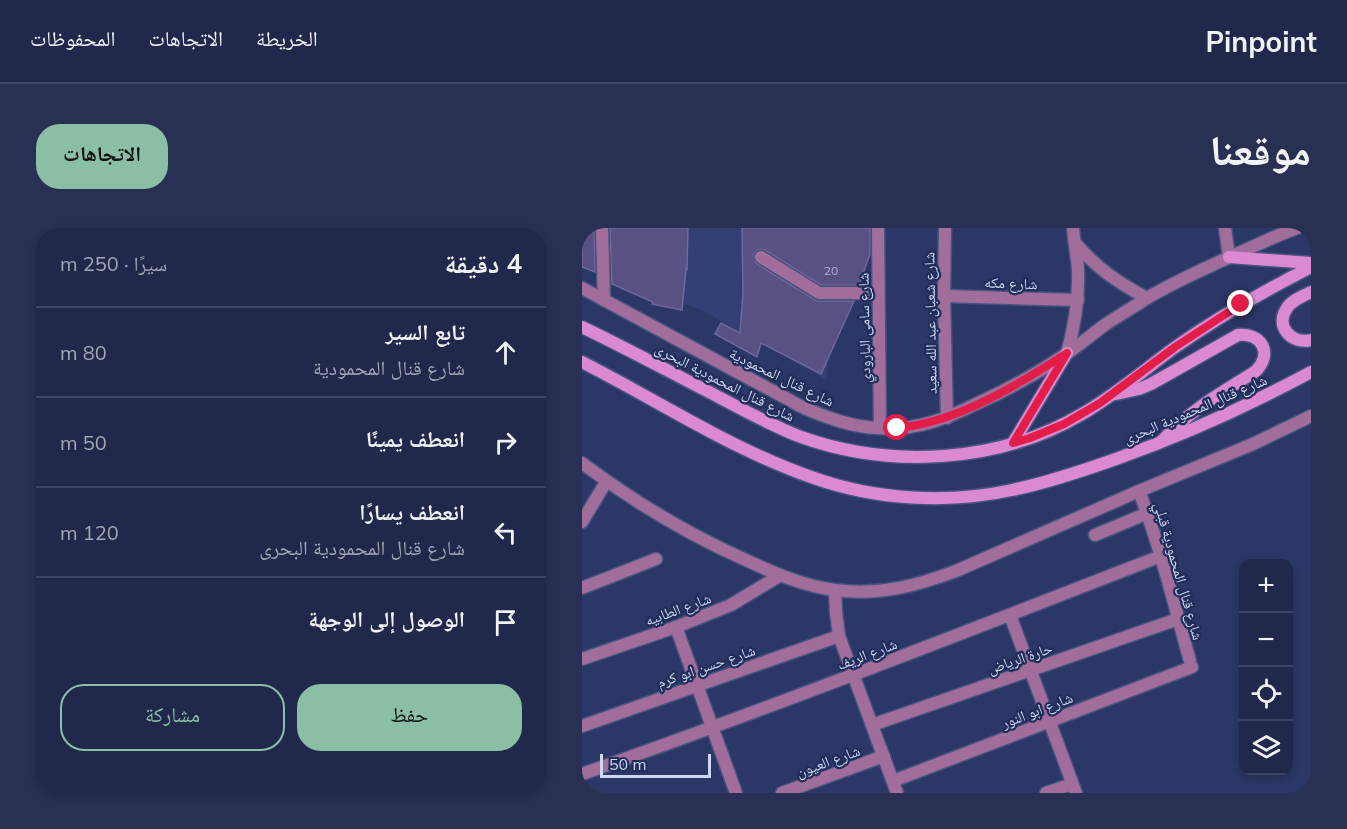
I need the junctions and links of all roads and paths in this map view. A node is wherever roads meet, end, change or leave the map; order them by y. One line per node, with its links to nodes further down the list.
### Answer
1 (602, 228): 16 (street)
2 (878, 228): 13 (street, شارع سامى البارودي)
3 (945, 228): 14 (street, شارع شعبان عبد الله سعيد)
4 (1073, 228): 7 (street)
5 (1226, 228): 9 (street)
6 (1297, 228): 9 (street, شارع قنال المحمودية)
7 (1074, 242): 15 (street); 17 (street)
8 (761, 257): 13 (street)
9 (1229, 257): 10 (main road); 15 (street, شارع قنال المحمودية)
10 (1311, 265): 23 (main road, شارع قنال المحمودية البحرى)
11 (582, 288): 16 (street, شارع قنال المحمودية)
12 (1311, 291): 19 (main road)
13 (878, 293): 26 (street, شارع سامى البارودي)
14 (944, 296): 17 (street, شارع مكه); 25 (street, شارع شعبان عبد الله سعيد)
15 (1147, 298): 20 (street, شارع قنال المحمودية)
16 (604, 300): 26 (street, شارع قنال المحمودية)
17 (1078, 300): 20 (street)
18 (582, 327): 27 (main road, شارع قنال المحمودية البحرى)
19 (1311, 340)
20 (1067, 353): 25 (street, شارع قنال المحمودية); 27 (main road)
21 (582, 362): 28 (main road, شارع قنال المحمودية البحرى)
22 (1311, 372): 28 (main road, شارع قنال المحمودية البحرى)
23 (1113, 395): 27 (main road, شارع قنال المحمودية البحرى); 28 (main road)
24 (1311, 416): 31 (street)
25 (947, 418): 26 (street, شارع قنال المحمودية)
26 (880, 428)
27 (1013, 443)
28 (1161, 443)
29 (582, 463): 30 (street)
30 (606, 482): 33 (street); 37 (street)
31 (1139, 490): 32 (street, شارع قنال المحمودية قبلي); 39 (street)
32 (1148, 513): 34 (street); 35 (street, شارع قنال المحمودية قبلي)
33 (582, 522)
34 (1095, 534)
35 (1161, 556): 40 (street, شارع الريف); 41 (street, شارع قنال المحمودية قبلي)
36 (656, 560): 38 (street)
37 (779, 576): 39 (street); 42 (street, شارع الطابيه)
38 (582, 588)
39 (835, 590): 43 (street)
40 (1010, 615): 46 (street); 47 (street, شارع الريف)
41 (1178, 619): 45 (street, شارع قنال المحمودية قبلي); 46 (street, حارة الرياض)
42 (676, 627): 44 (street, شارع الطابيه); 48 (street)
43 (839, 636): 47 (street); 48 (street, شارع حسن ابو كرم)
44 (582, 659)
45 (1191, 664): 49 (street, شارع ابو النور)
46 (1031, 670): 49 (street); 50 (street, حارة الرياض)
47 (853, 676): 50 (street); 52 (street, شارع الريف)
48 (697, 685): 51 (street, شارع حسن ابو كرم); 52 (street)
49 (1049, 722): 55 (street, شارع ابو النور); 56 (street)
50 (872, 725): 53 (street)
51 (582, 726)
52 (713, 728): 54 (street, شارع الريف); 57 (street)
53 (884, 756): 55 (street); 58 (street, شارع العيون)
54 (582, 774)
55 (895, 787)
56 (1074, 789): 59 (street)
57 (736, 793)
58 (782, 793)
59 (1046, 793)

